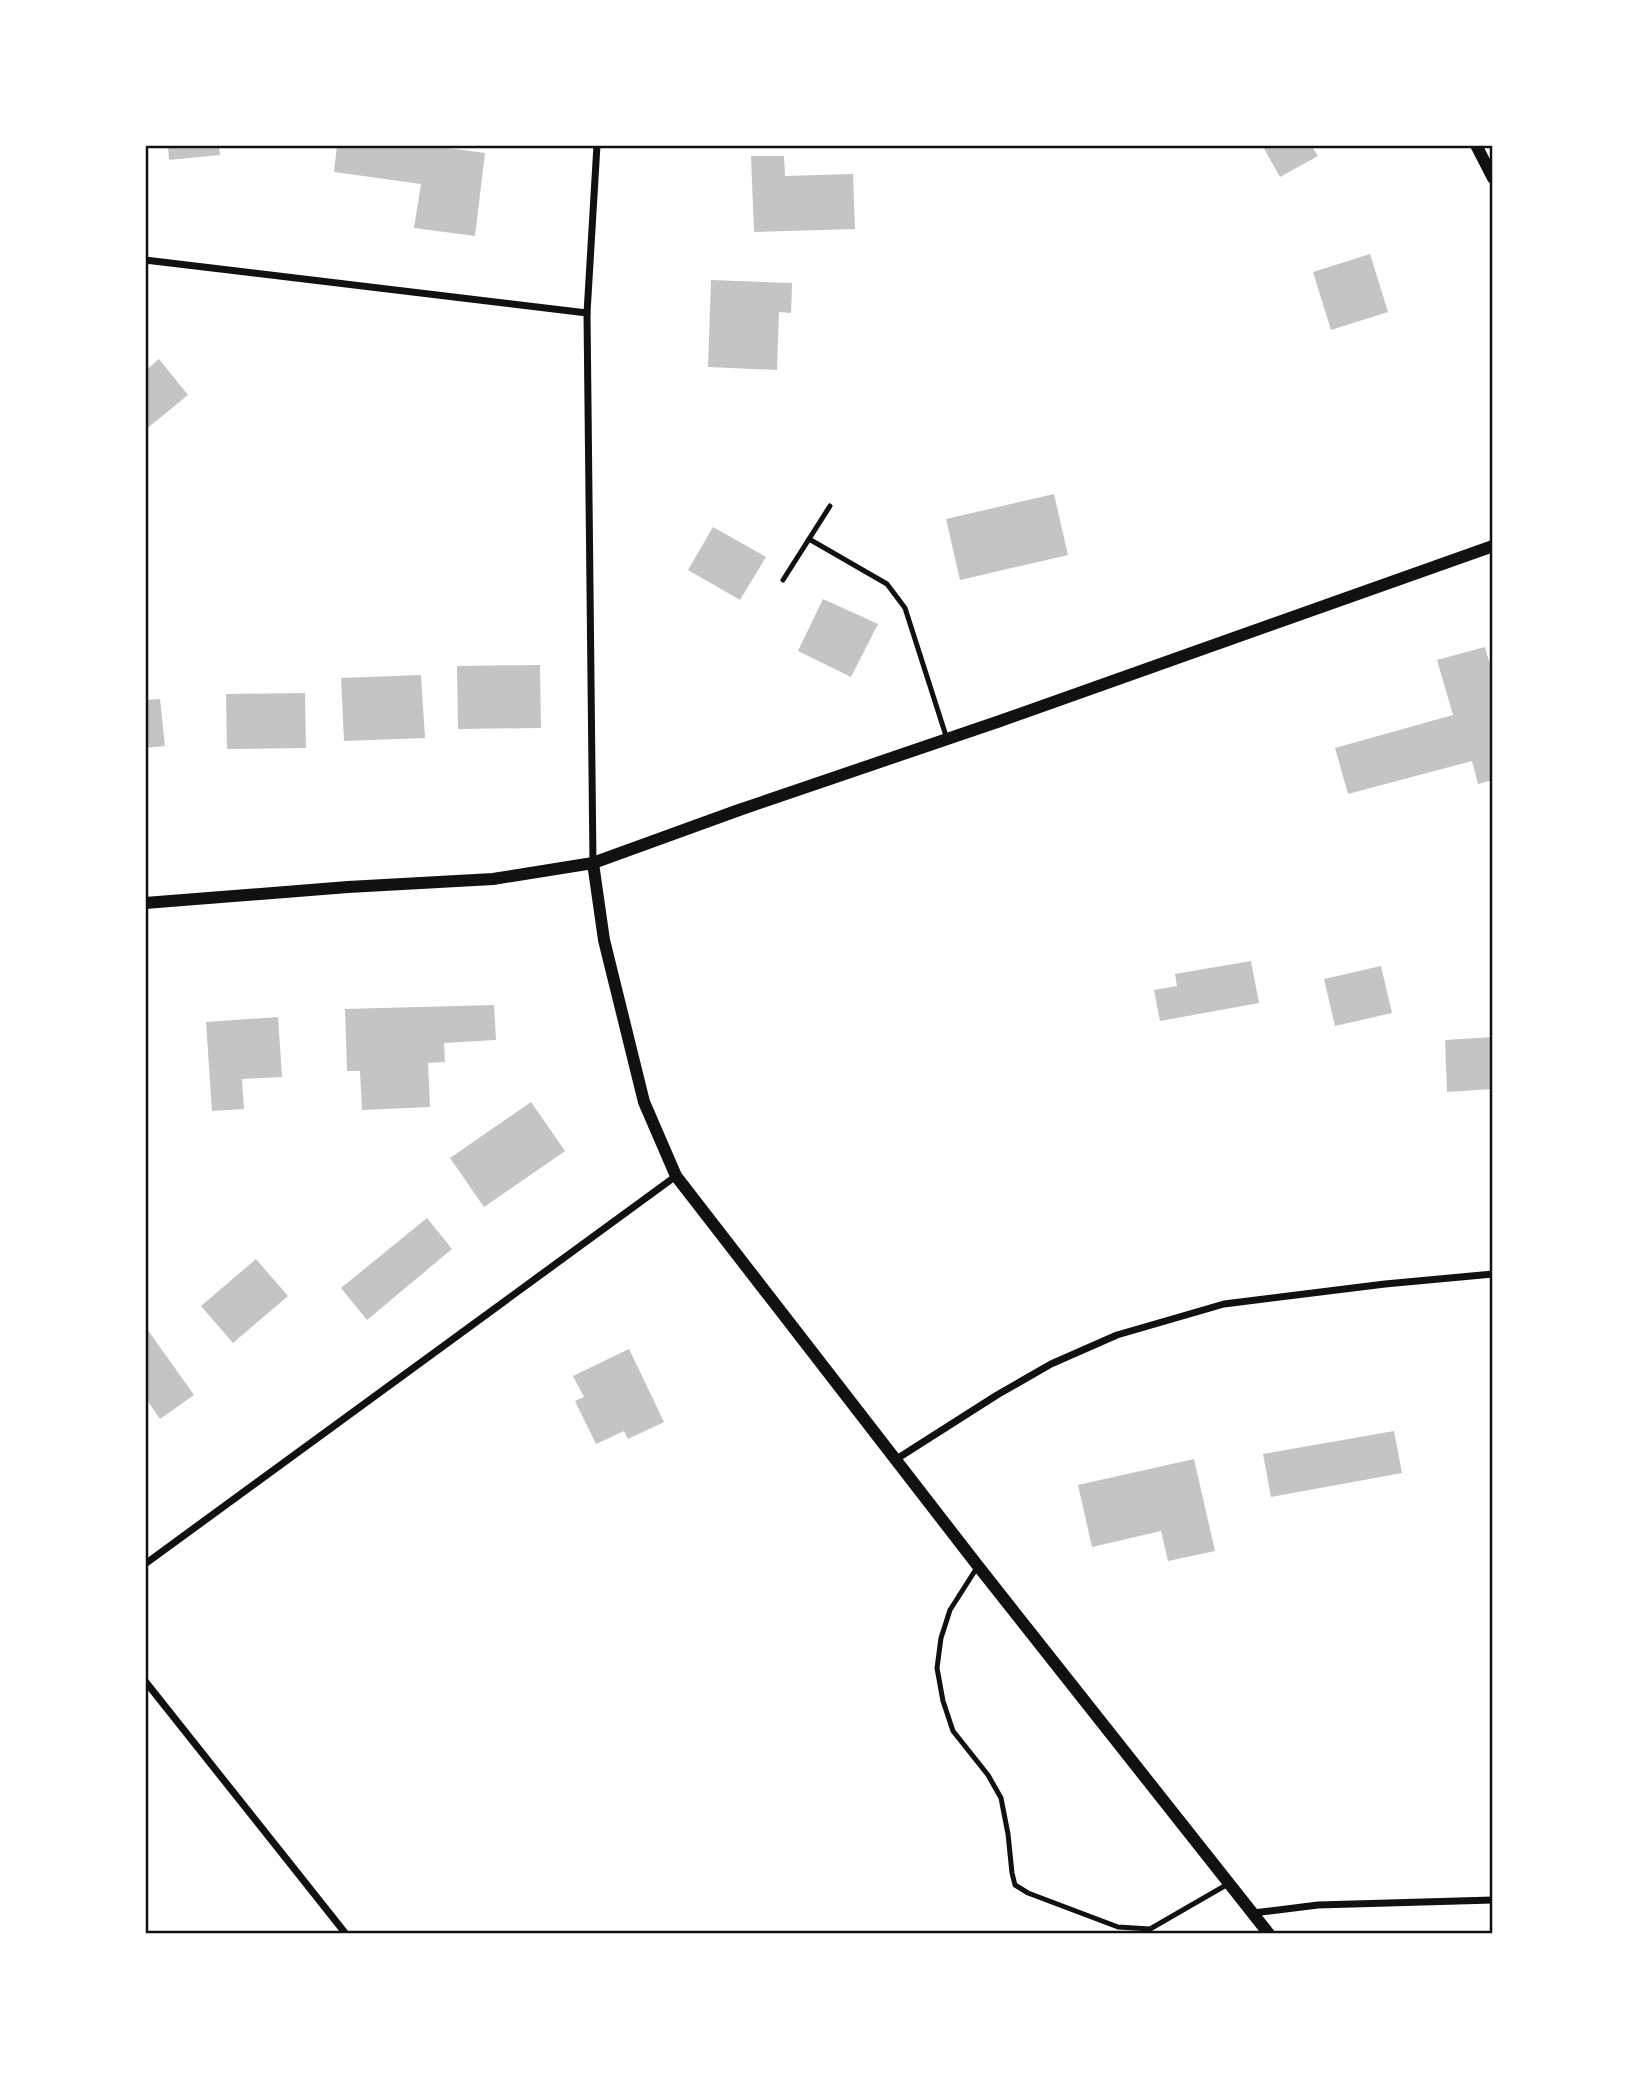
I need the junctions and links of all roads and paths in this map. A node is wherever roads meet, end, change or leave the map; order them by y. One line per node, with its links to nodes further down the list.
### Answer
1 (597, 145): 5 (street)
2 (1476, 145): 3 (street)
3 (1493, 178)
4 (145, 260): 5 (street)
5 (587, 313): 11 (street)
6 (830, 506): 7 (lane)
7 (809, 539): 9 (lane); 10 (lane)
8 (1493, 546): 10 (street)
9 (783, 580)
10 (947, 739): 11 (street)
11 (593, 863): 12 (street); 13 (street)
12 (145, 903)
13 (676, 1176): 15 (street); 16 (street)
14 (1493, 1274): 15 (street)
15 (895, 1460): 17 (street)
16 (145, 1564)
17 (978, 1566): 19 (street); 19 (lane)
18 (145, 1681): 22 (street)
19 (1229, 1883): 21 (street)
20 (1493, 1900): 21 (street)
21 (1252, 1913): 23 (street)
22 (346, 1934)
23 (1269, 1934)

